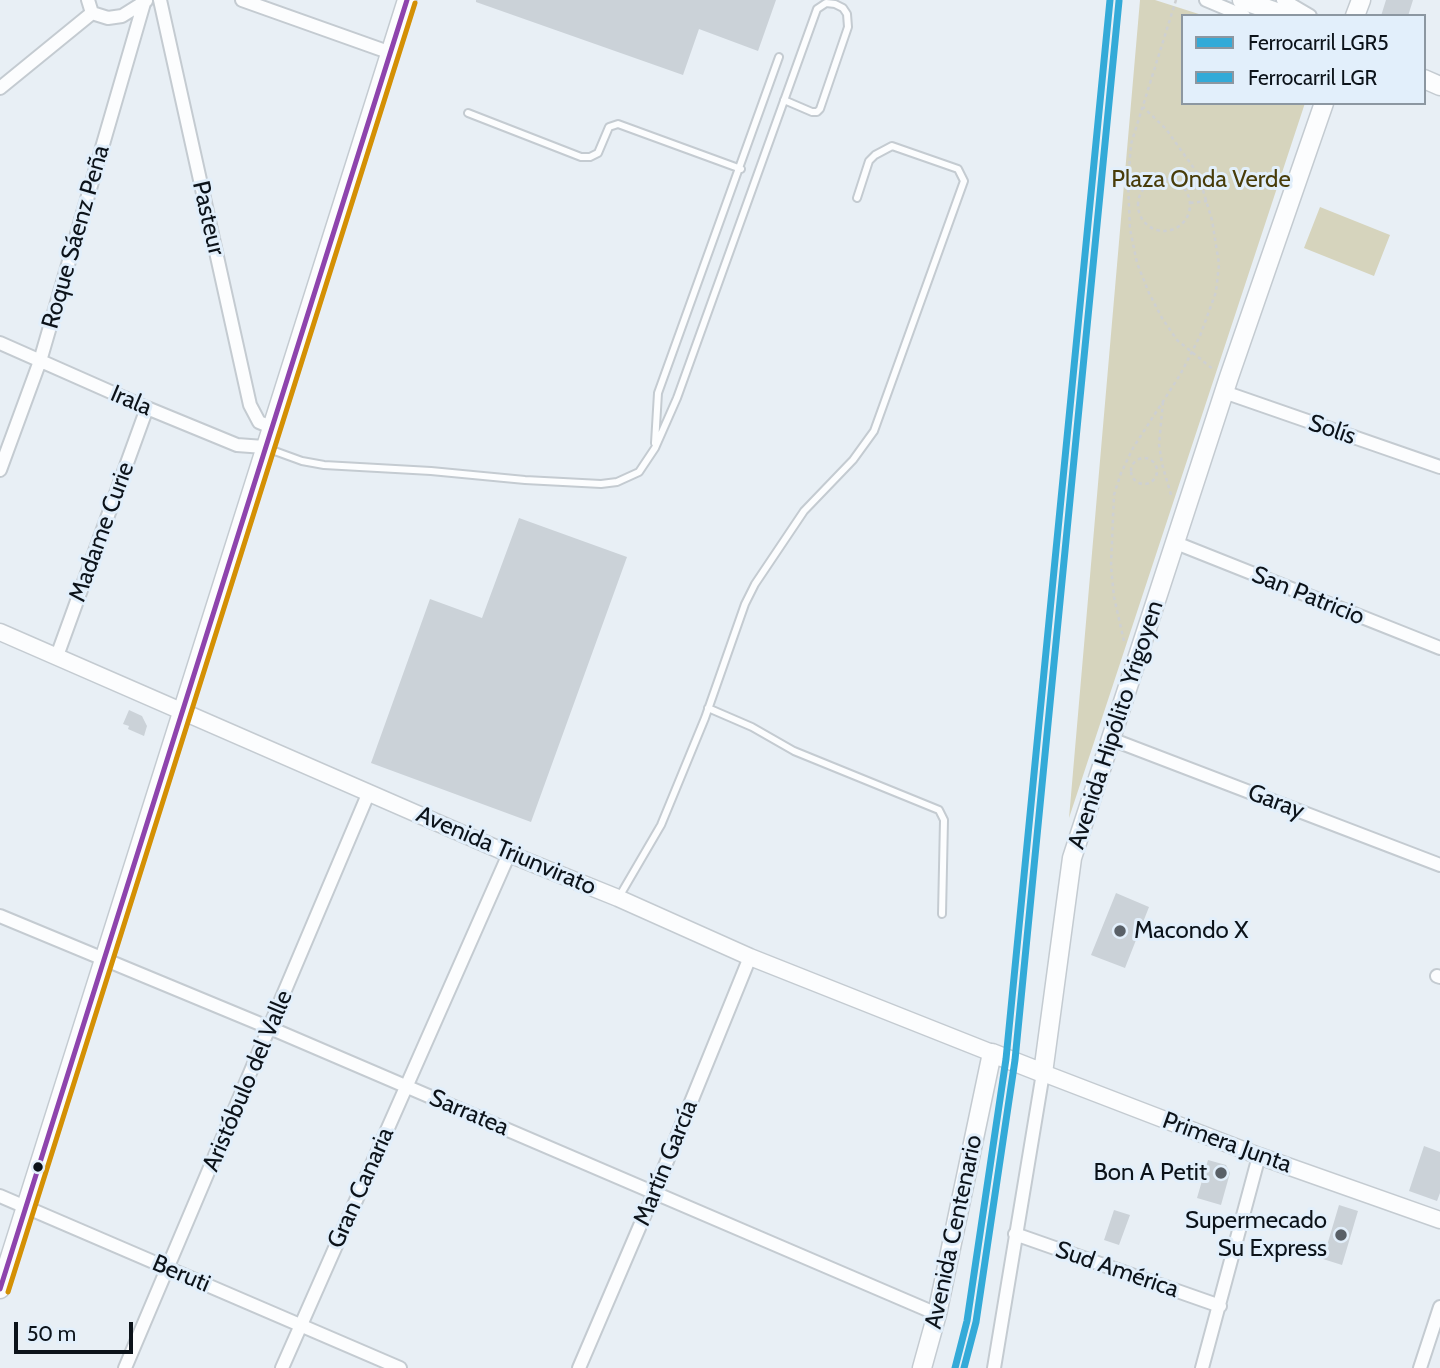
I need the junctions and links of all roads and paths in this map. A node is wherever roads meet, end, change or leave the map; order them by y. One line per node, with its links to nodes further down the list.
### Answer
1 (160, 0): 31 (street, Pasteur)
2 (242, 0): 12 (street)
3 (407, 0): 12 (main road)
4 (1177, 0): 17 (path)
5 (1206, 0): 10 (street)
6 (1242, 0): 9 (main road)
7 (146, 1): 8 (street); 27 (street, Roque Sáenz Peña)
8 (90, 6): 14 (street)
9 (1281, 11): 11 (street)
10 (1239, 14)
11 (1298, 14)
12 (391, 53): 31 (main road)
13 (779, 57): 19 (lane)
14 (0, 88)
15 (784, 100): 15 (lane); 33 (lane)
16 (1323, 105): 28 (main road, Avenida Hipólito Yrigoyen)
17 (1143, 107): 21 (path); 24 (path)
18 (468, 113): 19 (lane)
19 (741, 169): 33 (lane)
20 (857, 198): 46 (lane)
21 (1208, 201): 22 (path); 26 (path)
22 (1190, 203): 23 (path); 23 (path)
23 (1139, 209): 24 (path)
24 (1129, 211): 26 (path)
25 (0, 343): 27 (street, Irala)
26 (1191, 354): 28 (path); 29 (path)
27 (40, 361): 30 (street, Irala); 37 (street, Roque Sáenz Peña)
28 (1226, 385): 36 (street, Solís); 40 (main road, Avenida Hipólito Yrigoyen)
29 (1163, 399): 34 (path); 39 (path)
30 (147, 408): 32 (street, Irala); 44 (street, Madame Curie)
31 (271, 427): 32 (main road)
32 (264, 447): 33 (lane); 47 (main road)
33 (655, 448)
34 (1125, 464): 35 (path); 45 (path)
35 (1132, 467): 38 (path); 38 (path)
36 (1440, 467)
37 (0, 470)
38 (1157, 472): 39 (path)
39 (1165, 473): 40 (path)
40 (1184, 518): 41 (main road, Avenida Hipólito Yrigoyen)
41 (1176, 543): 43 (street, San Patricio); 45 (main road, Avenida Hipólito Yrigoyen)
42 (0, 632): 44 (street, Avenida Triunvirato)
43 (1440, 648)
44 (57, 656): 47 (street, Avenida Triunvirato)
45 (1132, 673): 48 (main road, Avenida Hipólito Yrigoyen)
46 (708, 708): 52 (lane); 53 (lane)
47 (181, 711): 49 (street, Avenida Triunvirato); 56 (main road)
48 (1111, 739): 51 (street, Garay); 60 (main road, Avenida Hipólito Yrigoyen)
49 (369, 792): 50 (street, Avenida Triunvirato); 57 (street, Aristóbulo del Valle)
50 (509, 854): 52 (street, Avenida Triunvirato); 61 (street, Gran Canaria)
51 (1440, 865)
52 (618, 898): 55 (street, Avenida Triunvirato)
53 (943, 914)
54 (0, 916): 56 (street, Sarratea)
55 (750, 957): 58 (street, Avenida Triunvirato); 63 (street, Martín García)
56 (104, 960): 57 (street, Sarratea); 65 (main road)
57 (270, 1028): 61 (street, Sarratea); 68 (street, Aristóbulo del Valle)
58 (992, 1053): 59 (main road, Avenida Triunvirato); 72 (main road, Avenida Centenario)
59 (1016, 1062): 60 (main road, Primera Junta)
60 (1043, 1073): 62 (street, Primera Junta); 67 (street, Avenida Hipólito Yrigoyen)
61 (407, 1087): 63 (street, Sarratea); 73 (street, Gran Canaria)
62 (1259, 1156): 66 (street, Primera Junta); 70 (street)
63 (654, 1193): 72 (street, Sarratea); 77 (street, Martín García)
64 (0, 1196): 65 (street, Beruti)
65 (26, 1207): 68 (street, Beruti); 69 (main road)
66 (1440, 1220)
67 (1015, 1234): 70 (street, Sud América); 79 (street, Avenida Hipólito Yrigoyen)
68 (168, 1268): 73 (street, Beruti); 74 (street, Aristóbulo del Valle)
69 (0, 1289)
70 (1220, 1306): 80 (street)
71 (1440, 1307): 81 (street)
72 (937, 1314): 78 (main road, Avenida Centenario)
73 (300, 1324): 75 (street, Gran Canaria); 76 (street, Beruti)
74 (125, 1368)
75 (282, 1368)
76 (400, 1368)
77 (579, 1368)
78 (922, 1368)
79 (994, 1368)
80 (1202, 1368)
81 (1419, 1368)

